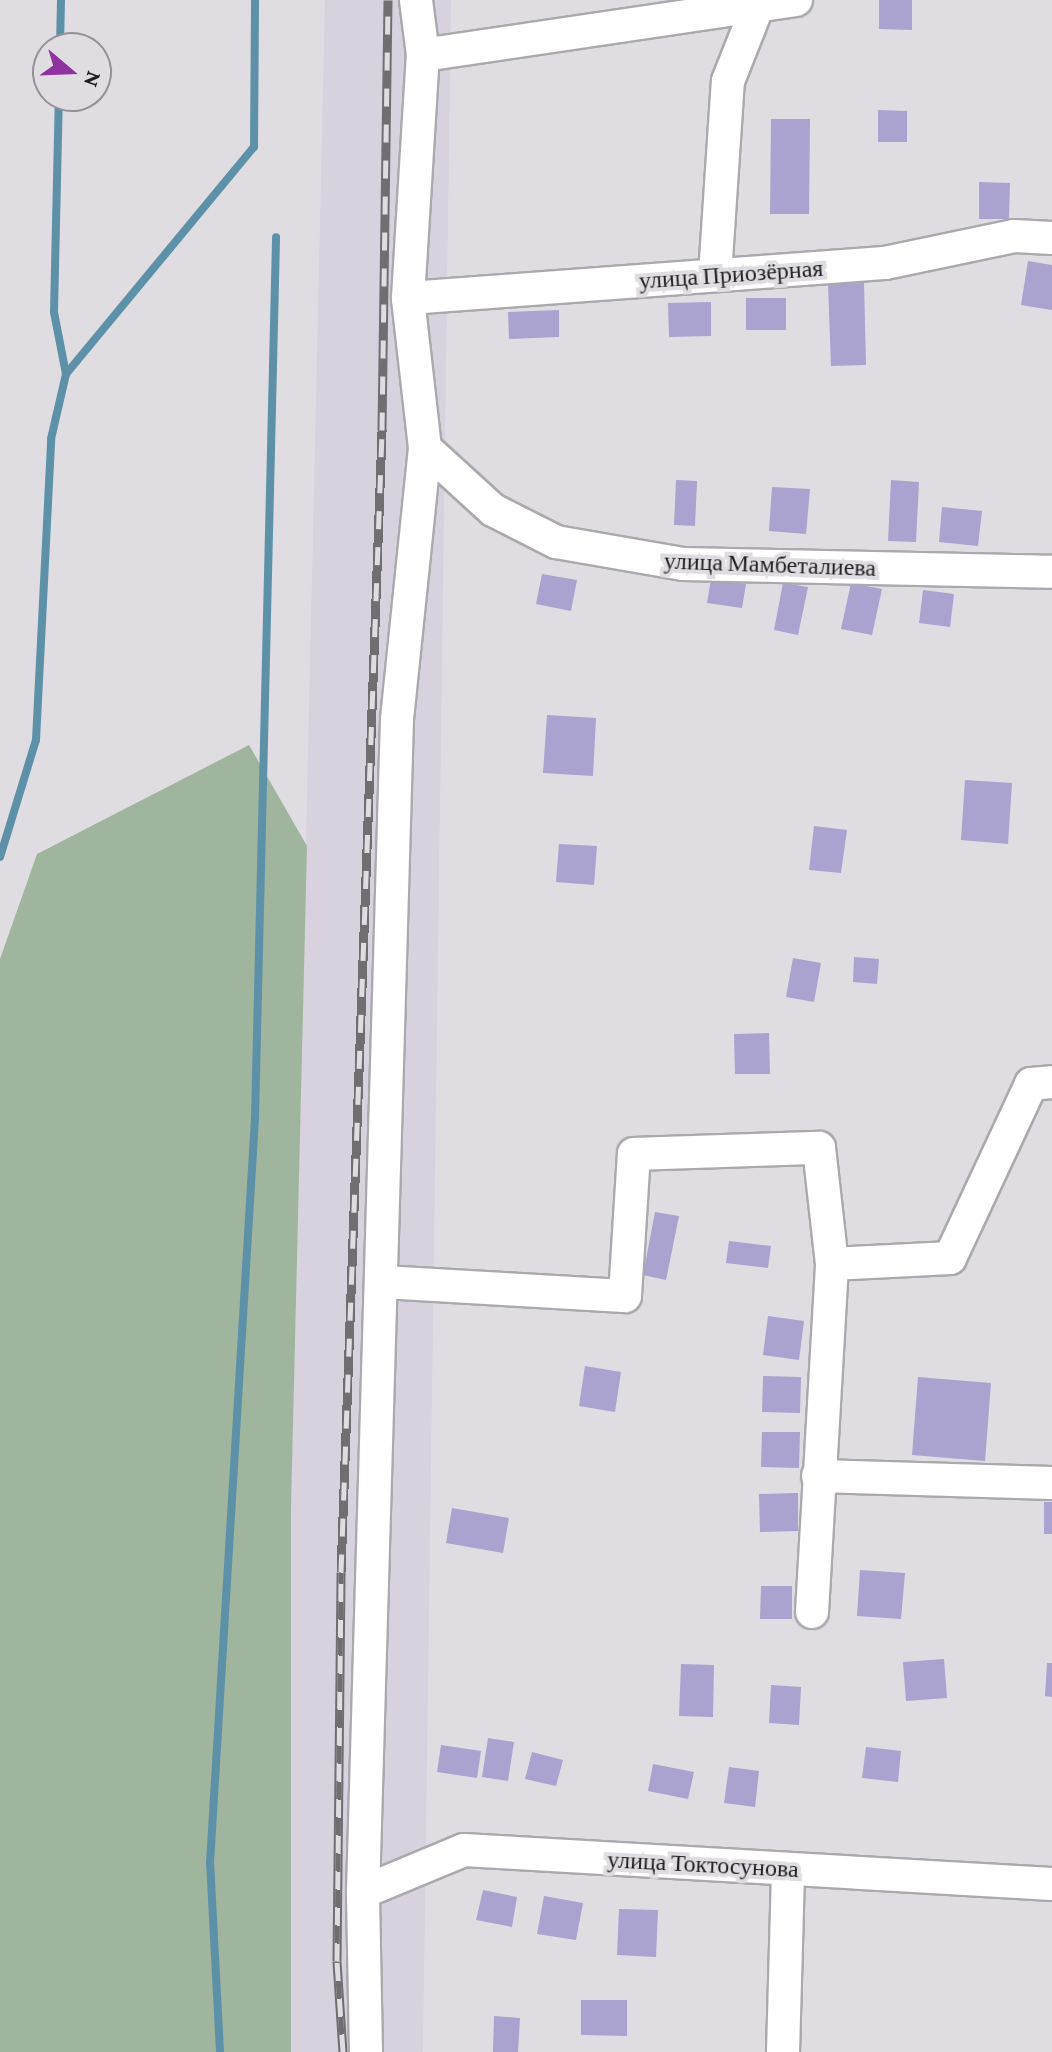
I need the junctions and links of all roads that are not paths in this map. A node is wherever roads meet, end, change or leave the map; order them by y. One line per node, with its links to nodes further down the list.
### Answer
1 (416, 0): 4 (street)
2 (796, 0): 3 (street)
3 (760, 2): 4 (street); 6 (street)
4 (423, 55): 7 (street)
5 (1052, 238): 6 (street, улица Приозёрная)
6 (715, 275): 7 (street, улица Приозёрная)
7 (408, 298): 8 (street)
8 (425, 448): 9 (street, улица Мамбеталиева); 12 (street)
9 (1052, 572)
10 (1052, 1082): 11 (street)
11 (832, 1264): 12 (street); 13 (street)
12 (382, 1282): 18 (street)
13 (818, 1476): 14 (street); 15 (street)
14 (1052, 1483)
15 (812, 1612)
16 (788, 1869): 17 (street, улица Токтосунова); 18 (street, улица Токтосунова); 20 (street)
17 (1052, 1884)
18 (363, 1892): 19 (street)
19 (366, 2052)
20 (783, 2052)

